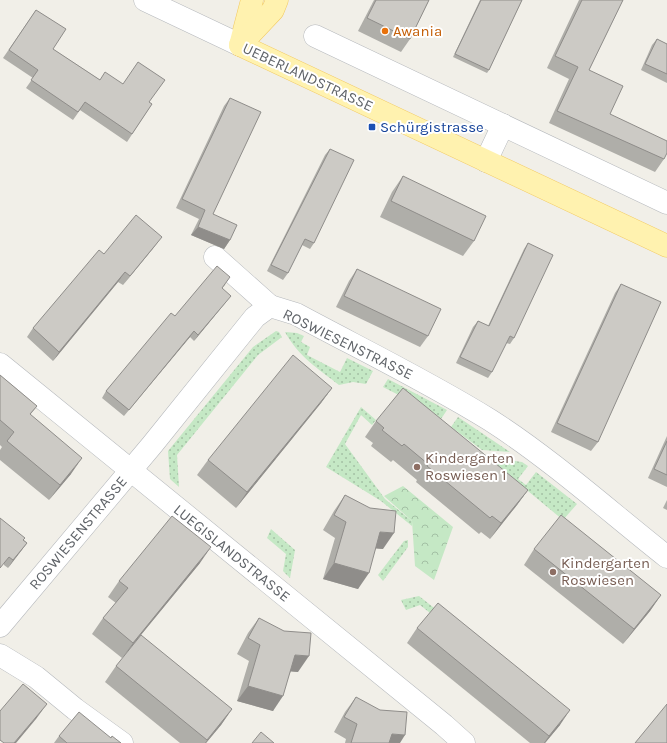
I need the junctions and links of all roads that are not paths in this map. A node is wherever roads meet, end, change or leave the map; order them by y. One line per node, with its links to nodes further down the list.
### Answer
1 (145, 0): 5 (street, UEBERLANDSTRASSE)
2 (252, 0): 5 (main road)
3 (277, 0): 5 (main road)
4 (315, 36): 6 (street)
5 (240, 45): 7 (main road, UEBERLANDSTRASSE)
6 (503, 125): 7 (street); 8 (street)
7 (486, 161): 9 (main road, UEBERLANDSTRASSE)
8 (667, 203)
9 (667, 246)
10 (215, 257): 11 (street)
11 (270, 306): 13 (street, ROSWIESENSTRASSE); 14 (street, ROSWIESENSTRASSE)
12 (0, 364): 13 (street, LUEGISLANDSTRASSE)
13 (131, 470): 15 (street, ROSWIESENSTRASSE); 18 (street, LUEGISLANDSTRASSE)
14 (667, 557)
15 (0, 626)
16 (0, 656): 17 (street)
17 (122, 743)
18 (464, 743)

